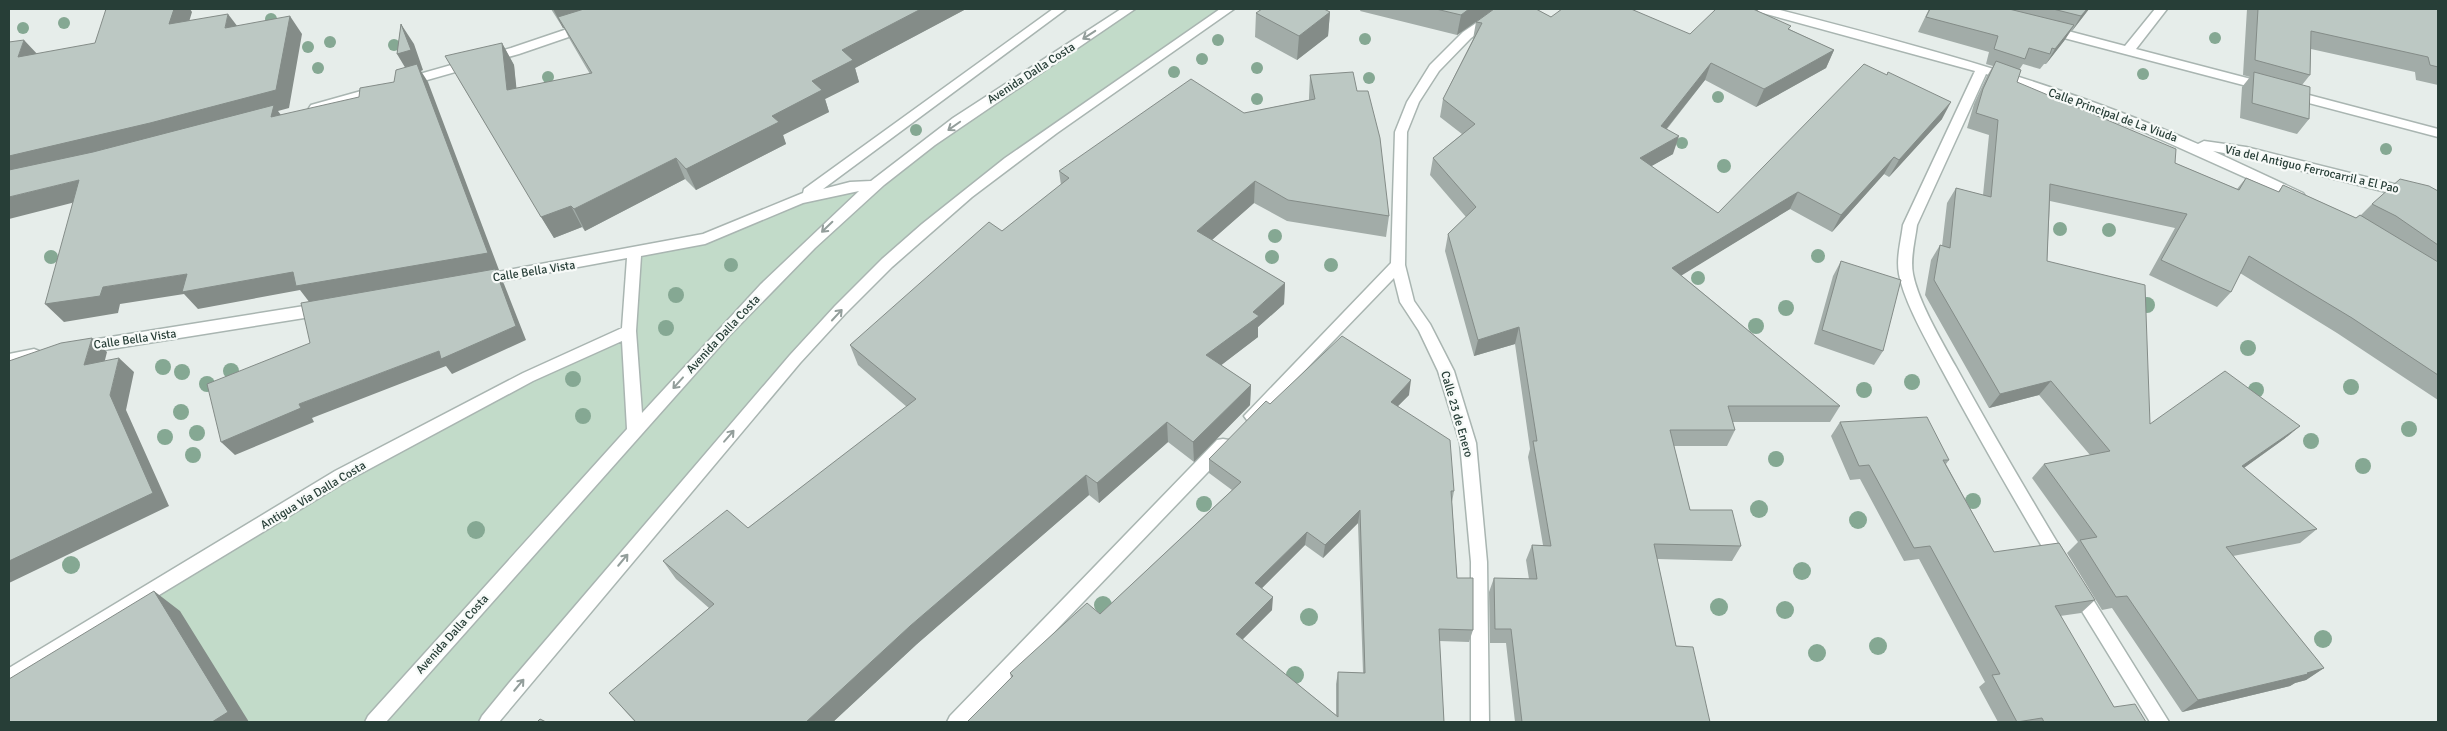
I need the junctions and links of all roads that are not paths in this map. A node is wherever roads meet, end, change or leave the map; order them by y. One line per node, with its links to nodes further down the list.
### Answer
1 (1060, 9): 15 (street)
2 (1129, 9): 14 (street, Avenida Dalla Costa, one-way to 14)
3 (1228, 9): 29 (street, one-way to 3)
4 (1505, 9): 19 (street, Calle 23 de Enero)
5 (1763, 9): 10 (street, Calle Principal de La Viuda)
6 (2161, 9): 9 (street)
7 (593, 25): 11 (street)
8 (2034, 26): 9 (street)
9 (2128, 51): 12 (street)
10 (1982, 69): 13 (street, Calle Principal de La Viuda); 32 (street)
11 (302, 112)
12 (2438, 133)
13 (2185, 142): 16 (street, Vía del Antiguo Ferrocarril a El Pao); 17 (street, Calle Principal de La Viuda)
14 (875, 186): 15 (street, Calle Bella Vista); 26 (street, Avenida Dalla Costa, one-way to 26)
15 (800, 199): 18 (street, Calle Bella Vista)
16 (2438, 200)
17 (2311, 202)
18 (634, 254): 20 (street, Calle Bella Vista); 22 (street)
19 (1398, 265): 30 (street); 31 (street, Calle 23 de Enero)
20 (463, 283)
21 (337, 307): 23 (street, Calle Bella Vista)
22 (629, 331): 26 (street); 27 (street, Antigua Vía Dalla Costa)
23 (63, 350)
24 (44, 353): 25 (street)
25 (9, 360)
26 (635, 430): 28 (street, Avenida Dalla Costa)
27 (9, 678)
28 (374, 722)
29 (488, 722)
30 (956, 722)
31 (1480, 722)
32 (2160, 722)

